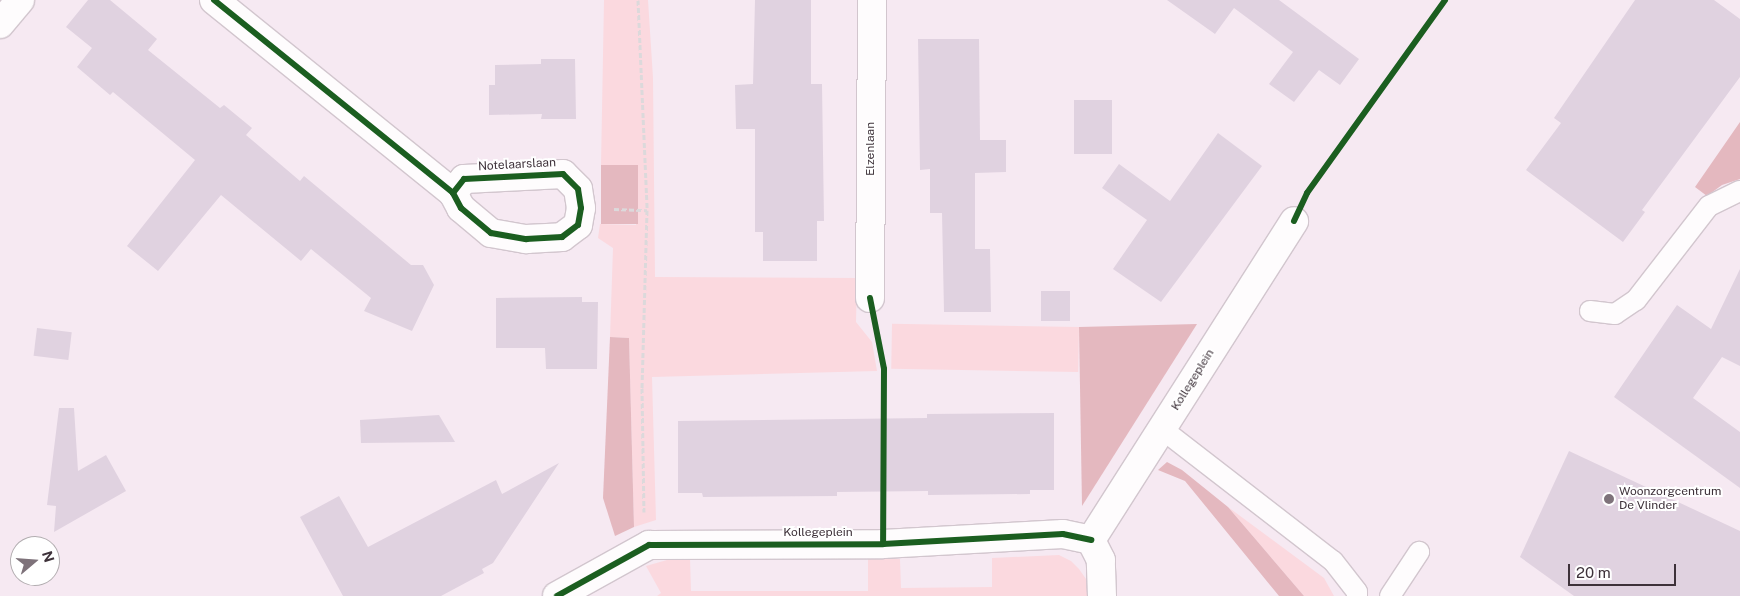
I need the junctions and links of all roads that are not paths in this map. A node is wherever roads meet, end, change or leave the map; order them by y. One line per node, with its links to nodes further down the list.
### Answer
1 (20, 0): 4 (street)
2 (214, 0): 6 (street)
3 (872, 0): 8 (street, Elzenlaan)
4 (0, 24)
5 (1740, 191): 9 (lane)
6 (453, 193)
7 (1294, 221): 10 (street, Kollegeplein)
8 (870, 298)
9 (1590, 311)
10 (1162, 430): 11 (street, Kollegeplein); 14 (lane)
11 (1091, 540): 15 (street, Kollegeplein); 16 (street)
12 (1419, 552): 13 (lane)
13 (1392, 593): 14 (lane)
14 (1357, 594)
15 (557, 596)
16 (1102, 596)

